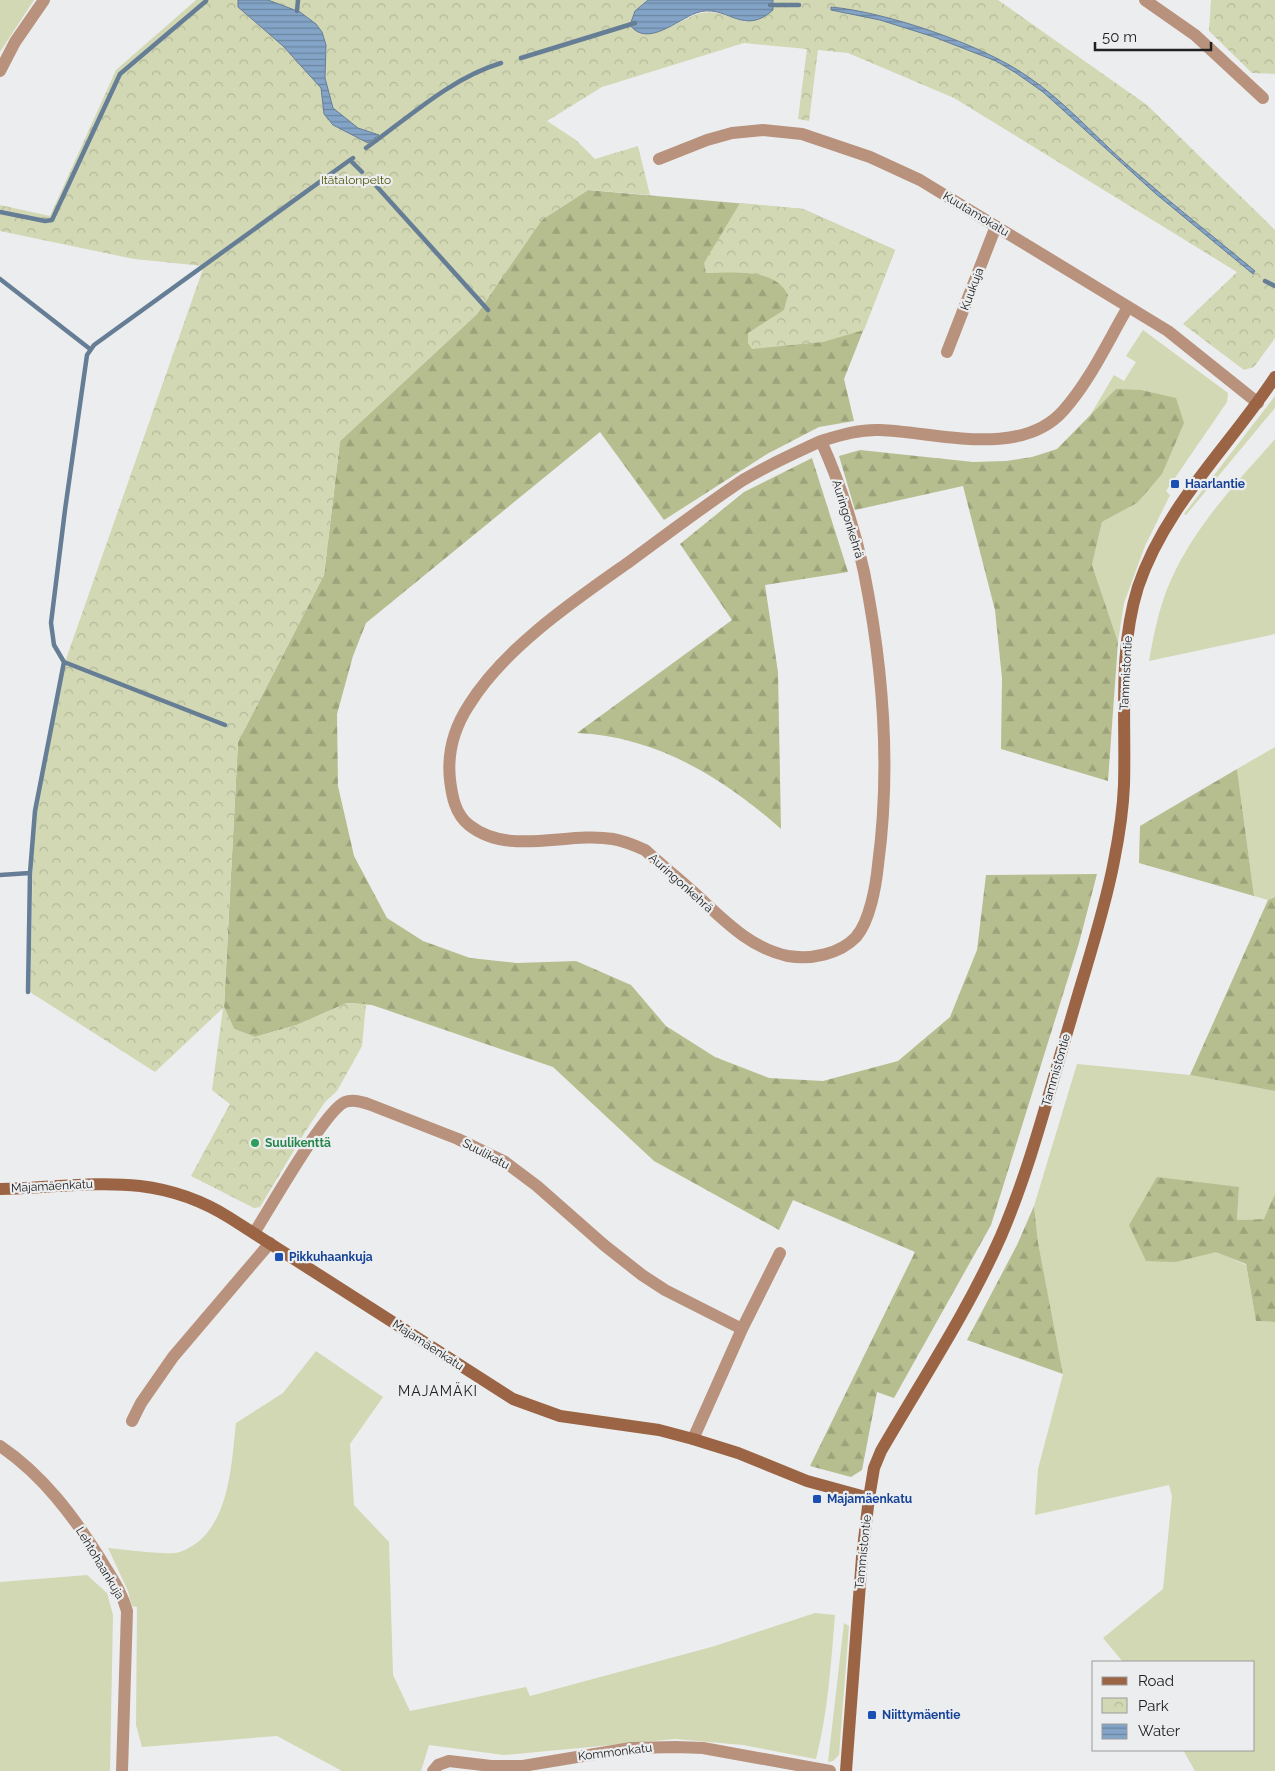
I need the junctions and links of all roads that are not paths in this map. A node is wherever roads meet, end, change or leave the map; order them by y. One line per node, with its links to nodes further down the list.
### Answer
1 (44, 0): 3 (street)
2 (1145, 0): 4 (street)
3 (0, 71)
4 (1263, 98)
5 (659, 159): 6 (street, Kuutamokatu)
6 (996, 226): 7 (street, Kuutamokatu); 8 (street, Kuukuja)
7 (1128, 308): 10 (street, Kuutamokatu); 11 (street, Auringonkehrä)
8 (947, 352)
9 (1275, 377): 10 (street, Tammistontie)
10 (1258, 403): 20 (street, Tammistontie)
11 (821, 441): 11 (street, Auringonkehrä)
12 (0, 1189): 13 (street, Majamäenkatu)
13 (254, 1233): 14 (street, Majamäenkatu); 16 (street, Suulikatu)
14 (270, 1243): 17 (street); 18 (street, Majamäenkatu)
15 (780, 1253): 16 (street)
16 (742, 1330): 18 (street)
17 (132, 1421)
18 (693, 1439): 20 (street, Majamäenkatu)
19 (0, 1446): 21 (street, Lehtohaankuja)
20 (869, 1498): 24 (street, Tammistontie)
21 (122, 1771)
22 (433, 1771): 23 (street, Kommonkatu)
23 (830, 1771)
24 (846, 1771)

